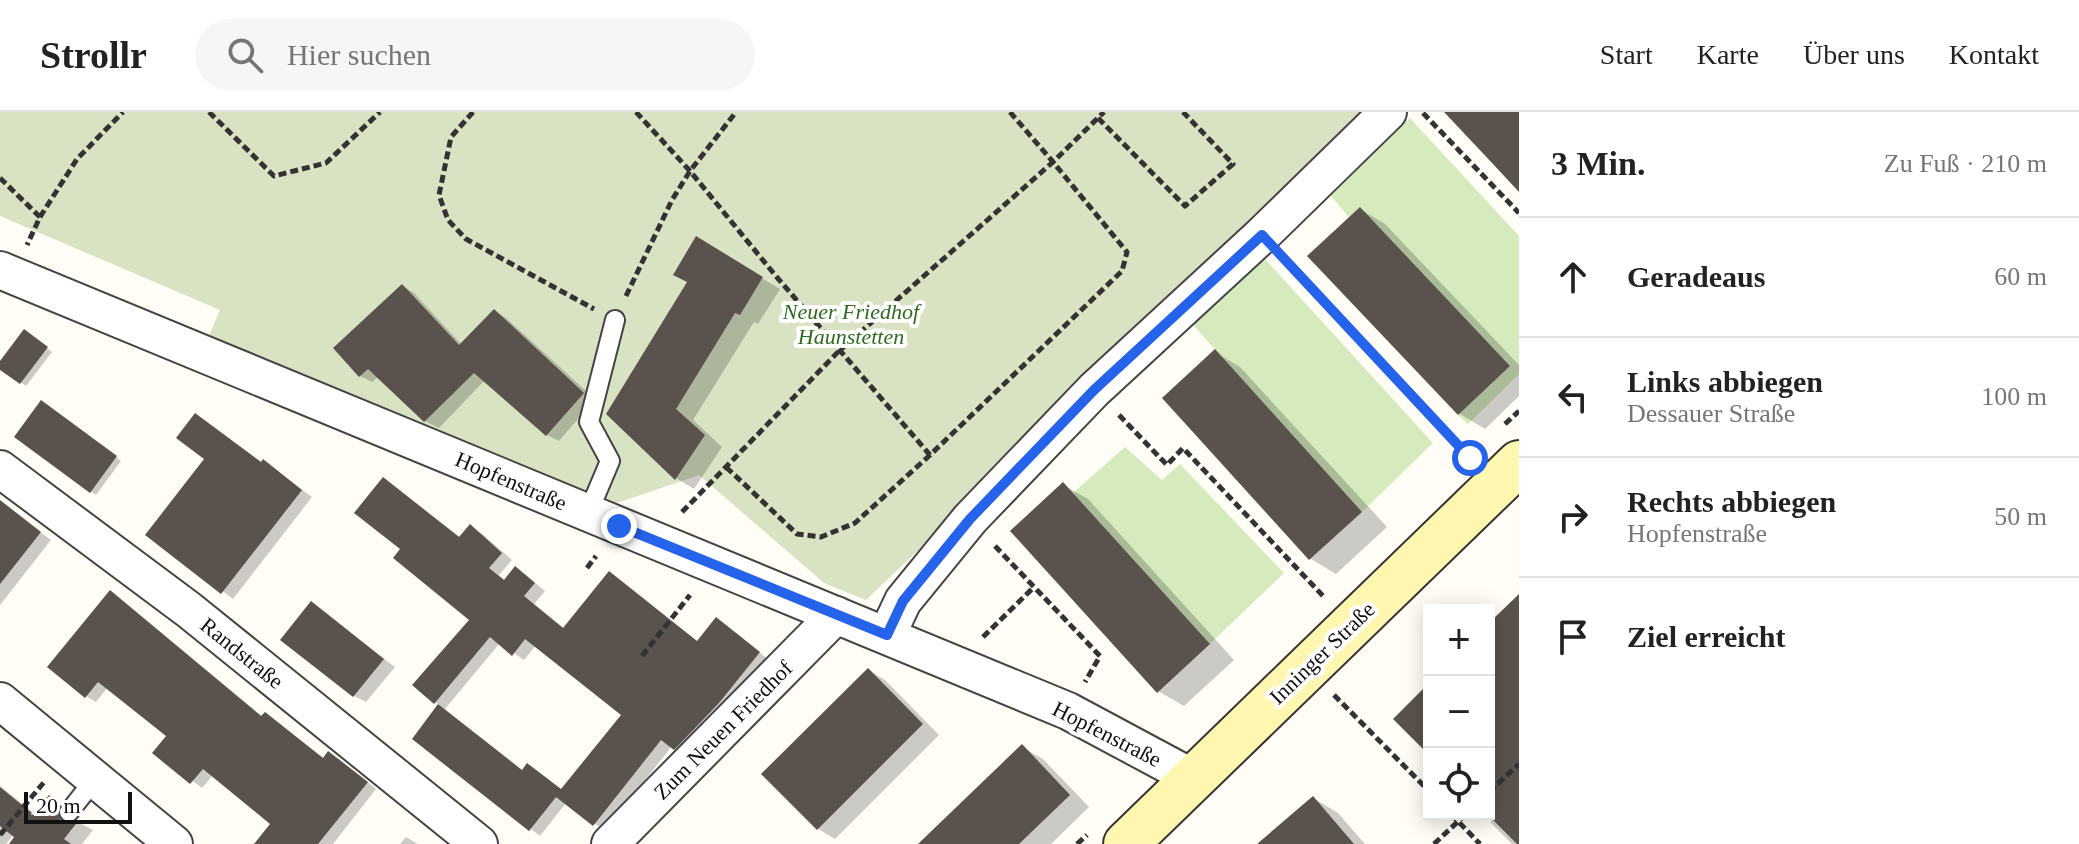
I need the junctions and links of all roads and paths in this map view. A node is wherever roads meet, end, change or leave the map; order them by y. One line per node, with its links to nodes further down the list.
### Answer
1 (123, 112): 17 (path)
2 (209, 112): 3 (path)
3 (380, 112)
4 (473, 112): 20 (path)
5 (636, 112): 14 (path)
6 (736, 112): 14 (path)
7 (1010, 112): 13 (path)
8 (1104, 112): 12 (path)
9 (1183, 112): 12 (path)
10 (1388, 112): 18 (street)
11 (1423, 112): 16 (path)
12 (1098, 118): 13 (path)
13 (1053, 162): 21 (path); 23 (path)
14 (690, 171): 20 (path); 21 (path)
15 (0, 178): 17 (path)
16 (1519, 213)
17 (40, 217): 19 (path)
18 (1262, 235): 22 (street); 24 (path)
19 (7, 273): 28 (street, Hopfenstraße)
20 (615, 320): 28 (lane)
21 (839, 351): 23 (path); 26 (path)
22 (1094, 390): 29 (street); 33 (path)
23 (930, 455): 26 (path)
24 (1470, 458)
25 (1519, 463): 43 (main road, Inninger Straße)
26 (726, 467): 30 (path)
27 (0, 469): 52 (street, Randstraße)
28 (588, 513): 30 (street, Hopfenstraße)
29 (970, 519): 32 (path); 35 (street)
30 (652, 541): 31 (street, Hopfenstraße)
31 (713, 565): 34 (street, Hopfenstraße); 36 (path)
32 (1034, 587): 37 (path); 40 (path)
33 (1326, 598)
34 (836, 615): 35 (street, Hopfenstraße); 50 (street, Zum Neuen Friedhof)
35 (887, 635): 37 (street, Hopfenstraße)
36 (642, 656)
37 (956, 664): 40 (street, Hopfenstraße)
38 (1331, 691): 45 (path)
39 (0, 701): 41 (street)
40 (1068, 711): 43 (street, Hopfenstraße)
41 (67, 756): 44 (street); 49 (path)
42 (1519, 764): 46 (path)
43 (1193, 778): 53 (main road, Inninger Straße)
44 (95, 779): 47 (lane); 51 (street)
45 (1423, 785)
46 (1495, 786)
47 (69, 812)
48 (1458, 822): 54 (path); 55 (path)
49 (0, 835)
50 (618, 841)
51 (174, 844)
52 (479, 844)
53 (1126, 844)
54 (1434, 844)
55 (1480, 844)

